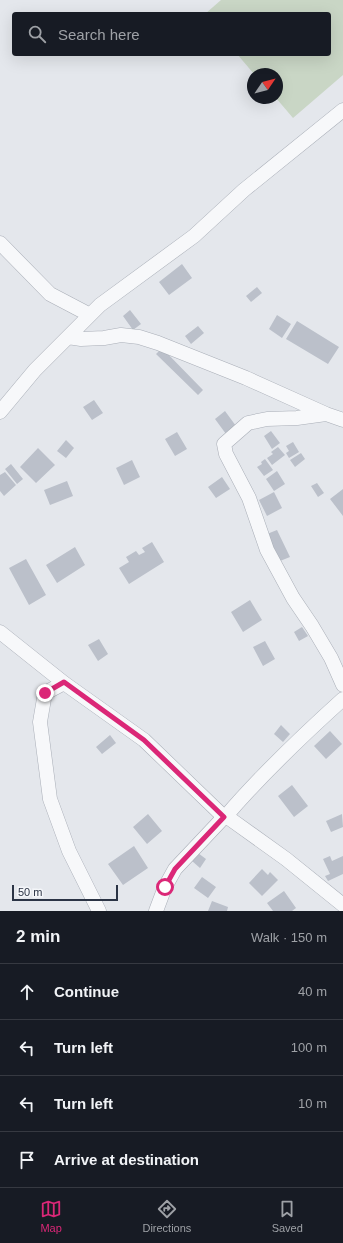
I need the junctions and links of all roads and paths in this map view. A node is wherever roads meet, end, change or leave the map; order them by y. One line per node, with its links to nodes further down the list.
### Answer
1 (343, 110): 3 (street)
2 (0, 243): 3 (street)
3 (90, 315): 4 (street)
4 (68, 337): 5 (street); 6 (street)
5 (0, 412)
6 (326, 414): 7 (street); 10 (street)
7 (343, 420)
8 (0, 632): 9 (street)
9 (64, 682): 12 (street); 14 (street)
10 (343, 685)
11 (343, 699): 12 (street)
12 (225, 816): 13 (street); 15 (street)
13 (343, 905)
14 (99, 911)
15 (156, 911)

